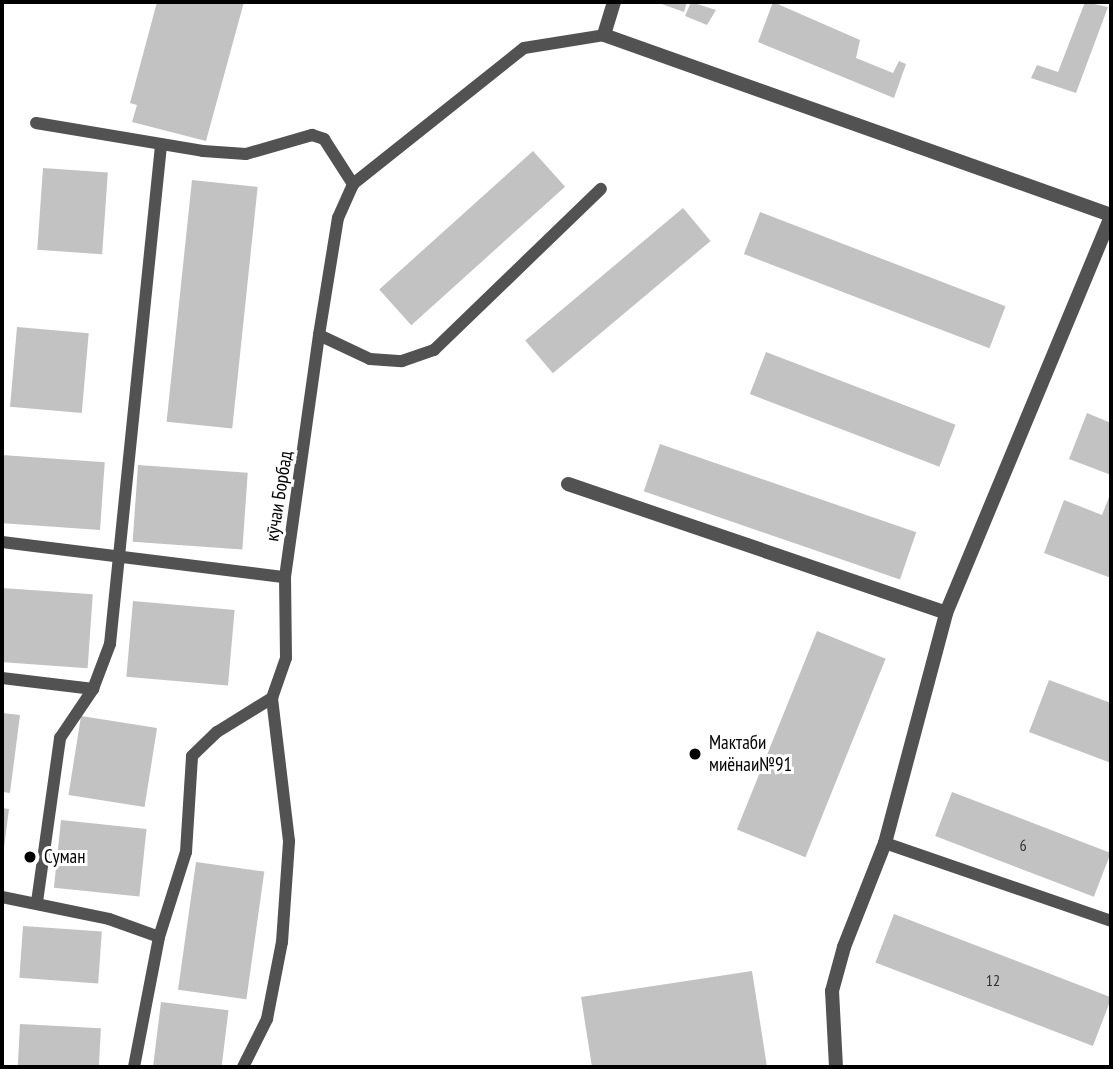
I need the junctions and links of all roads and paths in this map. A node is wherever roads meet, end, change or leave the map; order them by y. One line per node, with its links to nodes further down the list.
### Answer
1 (614, 2): 2 (street)
2 (604, 35): 5 (lane, кӯчаи Борбад); 7 (street)
3 (36, 123): 4 (lane)
4 (161, 145): 5 (lane); 11 (lane)
5 (352, 184): 8 (lane, кӯчаи Борбад)
6 (601, 189): 8 (lane)
7 (1111, 216): 13 (street)
8 (318, 335): 12 (lane, кӯчаи Борбад)
9 (568, 484): 13 (street)
10 (2, 542): 11 (lane)
11 (120, 556): 12 (lane); 15 (lane)
12 (285, 577): 16 (lane, кӯчаи Борбад)
13 (946, 613): 17 (street)
14 (2, 678): 15 (lane)
15 (93, 689): 19 (lane)
16 (272, 698): 21 (lane); 23 (lane)
17 (885, 844): 20 (lane); 24 (street)
18 (2, 897): 19 (lane)
19 (37, 902): 21 (lane)
20 (1111, 922)
21 (159, 937): 22 (lane)
22 (134, 1067)
23 (243, 1067)
24 (836, 1067)

